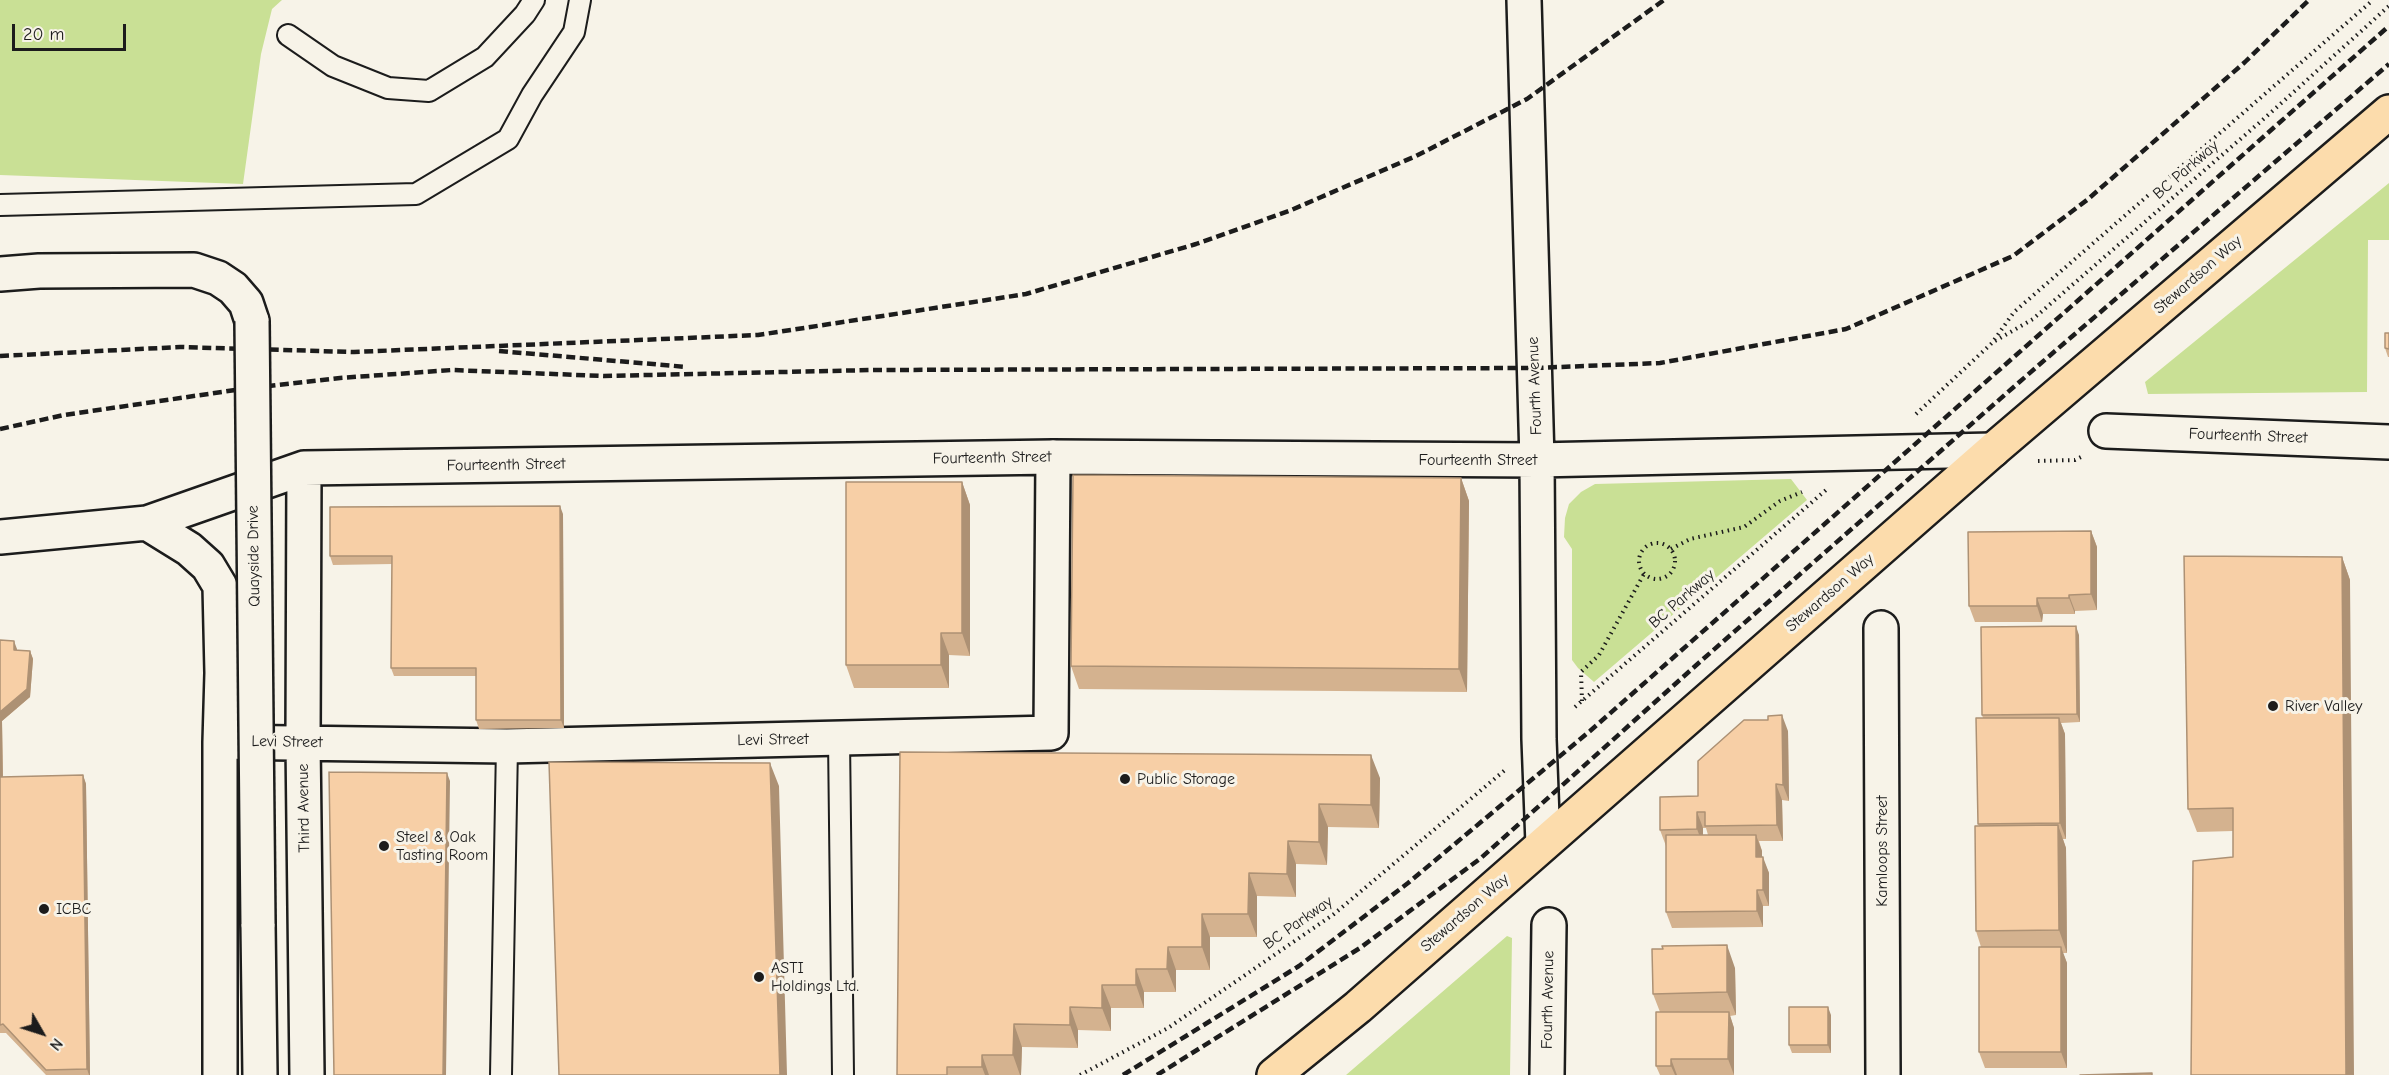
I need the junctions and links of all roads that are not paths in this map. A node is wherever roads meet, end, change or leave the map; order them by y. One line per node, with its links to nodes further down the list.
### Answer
1 (534, 0): 4 (lane)
2 (580, 0): 6 (lane)
3 (1524, 0): 12 (street, Fourth Avenue)
4 (288, 35)
5 (2389, 112): 10 (main road, Stewardson Way)
6 (0, 205)
7 (0, 274): 23 (street, Quayside Drive, bridge)
8 (2106, 431): 9 (street, Fourteenth Street)
9 (2389, 442)
10 (1993, 450): 12 (street, Fourteenth Street); 21 (main road, Stewardson Way)
11 (1053, 457): 12 (street, Fourteenth Street); 13 (street, Fourteenth Street); 17 (street, Levi Street)
12 (1537, 460): 21 (street, Fourth Avenue)
13 (304, 468): 14 (street, Fourteenth Street); 19 (street, Third Avenue)
14 (147, 523): 15 (street, Fourteenth Street); 18 (street)
15 (0, 537)
16 (1881, 628): 30 (street, Kamloops Street)
17 (838, 739): 20 (street, Levi Street); 27 (lane)
18 (220, 742): 19 (street, Levi Street); 24 (street)
19 (303, 742): 20 (street, Levi Street); 25 (street, Third Avenue)
20 (507, 746): 26 (lane)
21 (1543, 844): 28 (main road, Stewardson Way)
22 (1549, 925): 29 (street, Fourth Avenue)
23 (260, 1071)
24 (220, 1075)
25 (307, 1075)
26 (501, 1075)
27 (843, 1075)
28 (1274, 1075)
29 (1547, 1075)
30 (1883, 1075)

